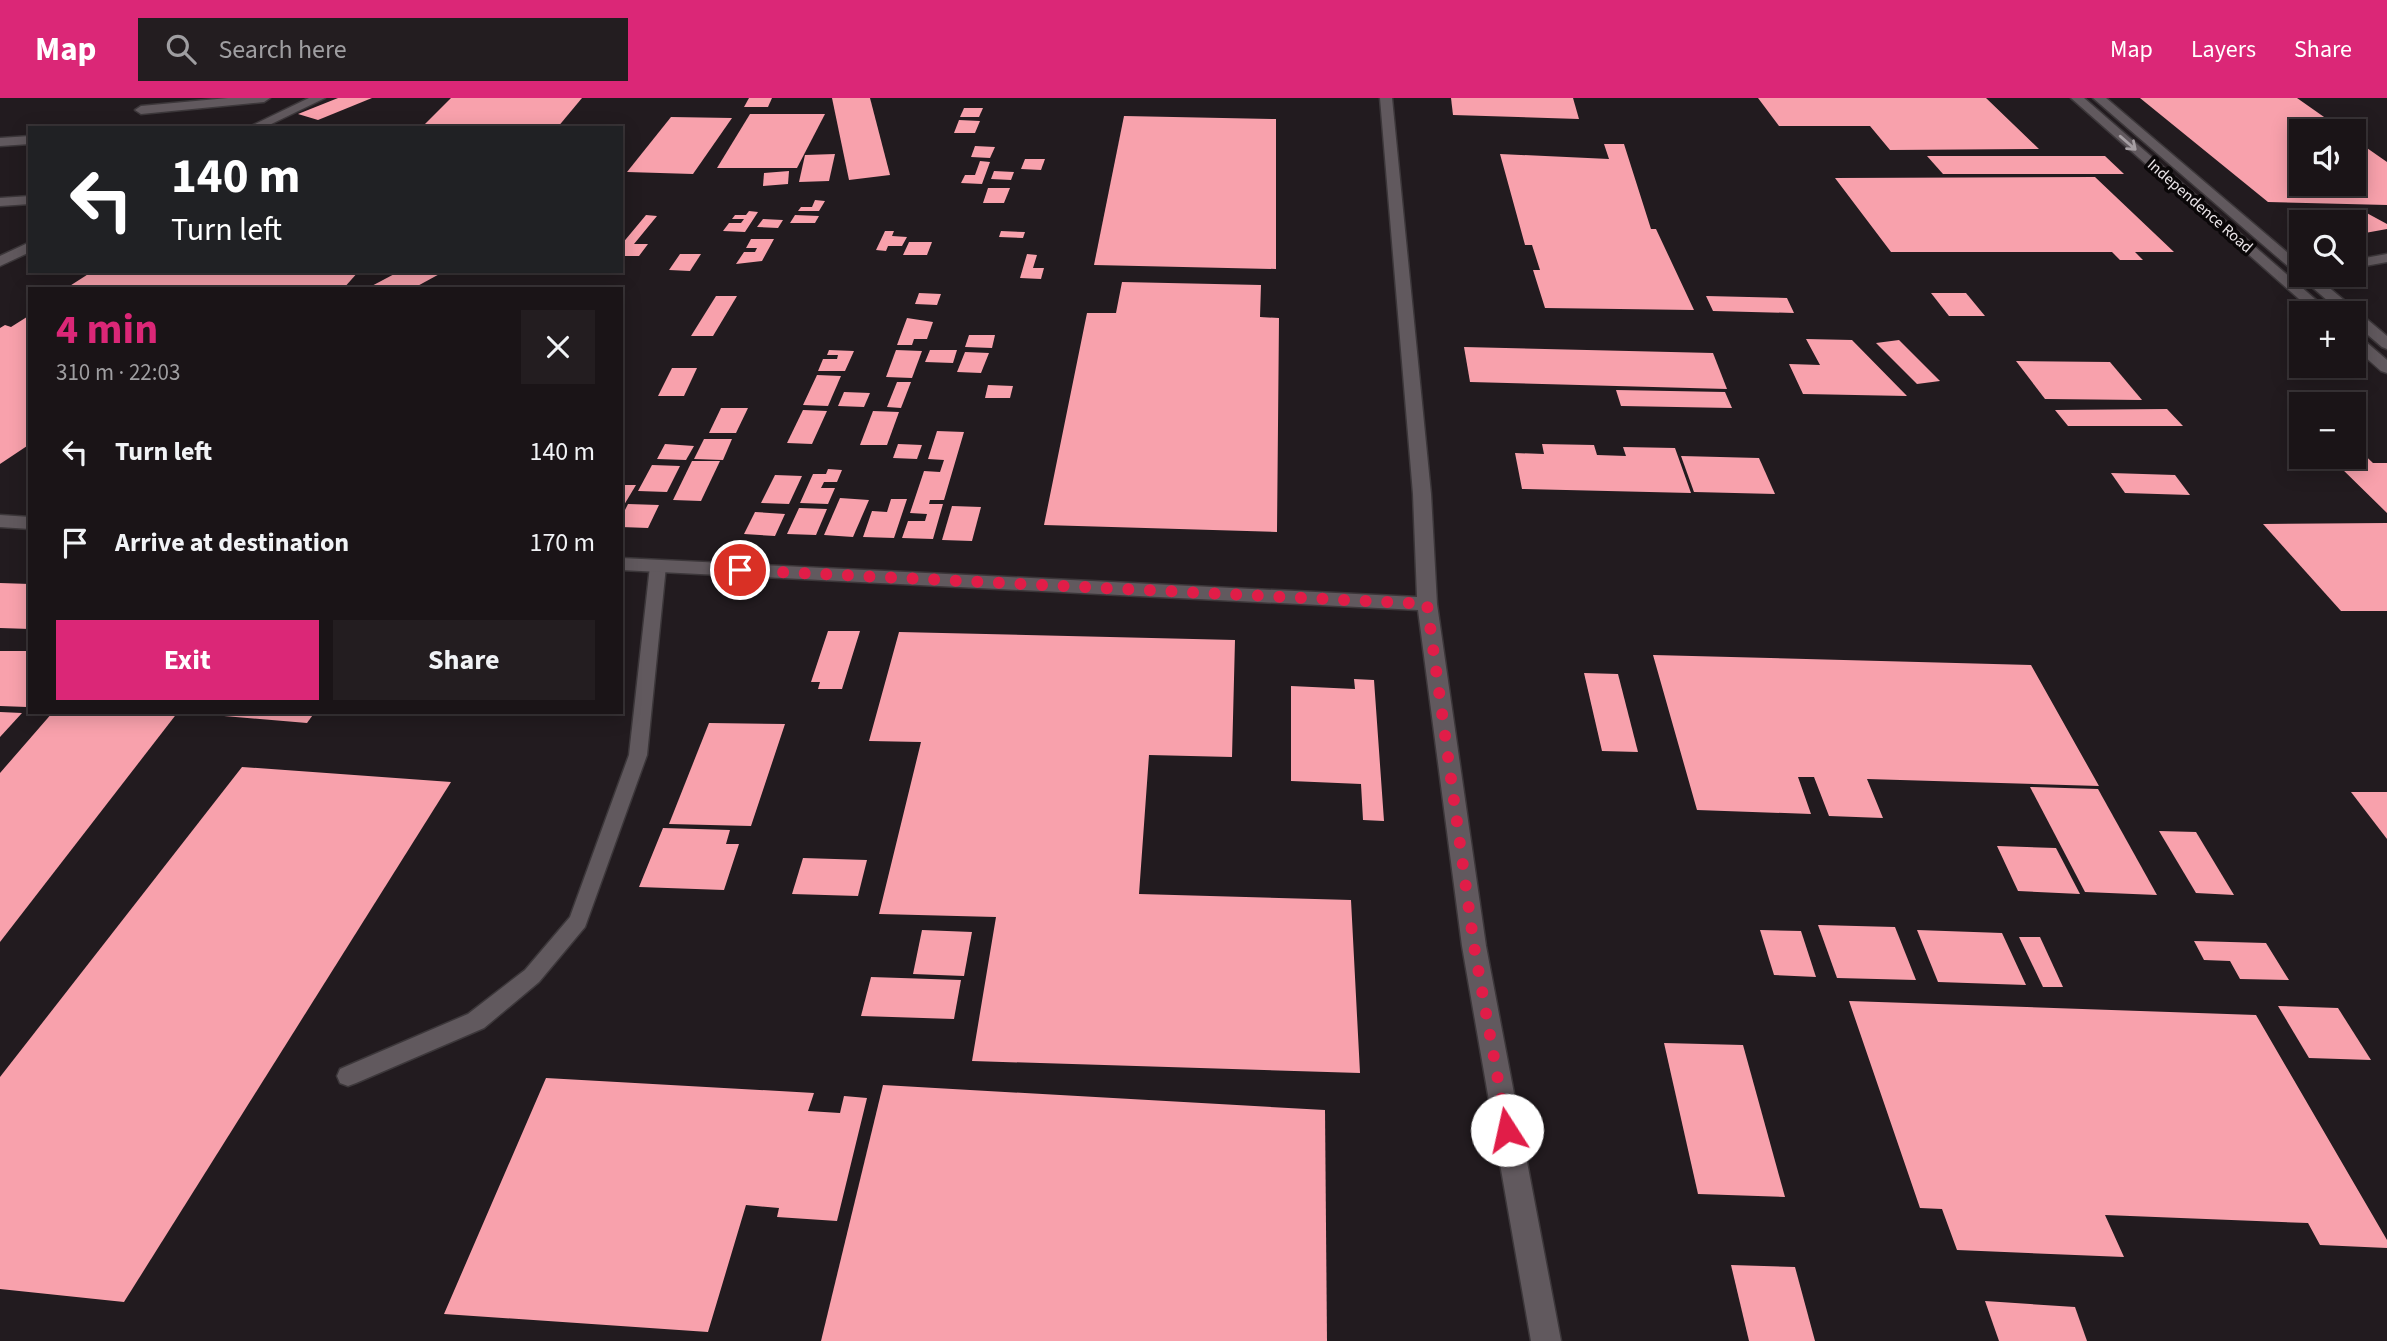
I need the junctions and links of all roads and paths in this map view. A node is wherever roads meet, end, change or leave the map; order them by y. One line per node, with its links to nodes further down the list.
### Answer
1 (264, 98): 6 (street)
2 (319, 98): 7 (street)
3 (1386, 98): 28 (street)
4 (2077, 98): 18 (street, Independence Road, one-way to 18)
5 (2099, 98): 14 (street, Independence Road)
6 (140, 109)
7 (257, 126)
8 (28, 140): 9 (street)
9 (0, 142)
10 (28, 200): 11 (street)
11 (0, 202)
12 (28, 247): 15 (street)
13 (2387, 258): 16 (street)
14 (2289, 261)
15 (0, 262)
16 (2366, 262)
17 (2320, 287): 19 (street)
18 (2310, 301)
19 (2337, 301)
20 (2366, 326): 21 (street)
21 (2386, 342)
22 (2366, 350): 23 (street)
23 (2387, 368)
24 (0, 521): 25 (street)
25 (28, 523)
26 (623, 565): 27 (street)
27 (658, 566): 28 (street); 29 (lane)
28 (1427, 604): 30 (street)
29 (348, 1076)
30 (1546, 1341)

